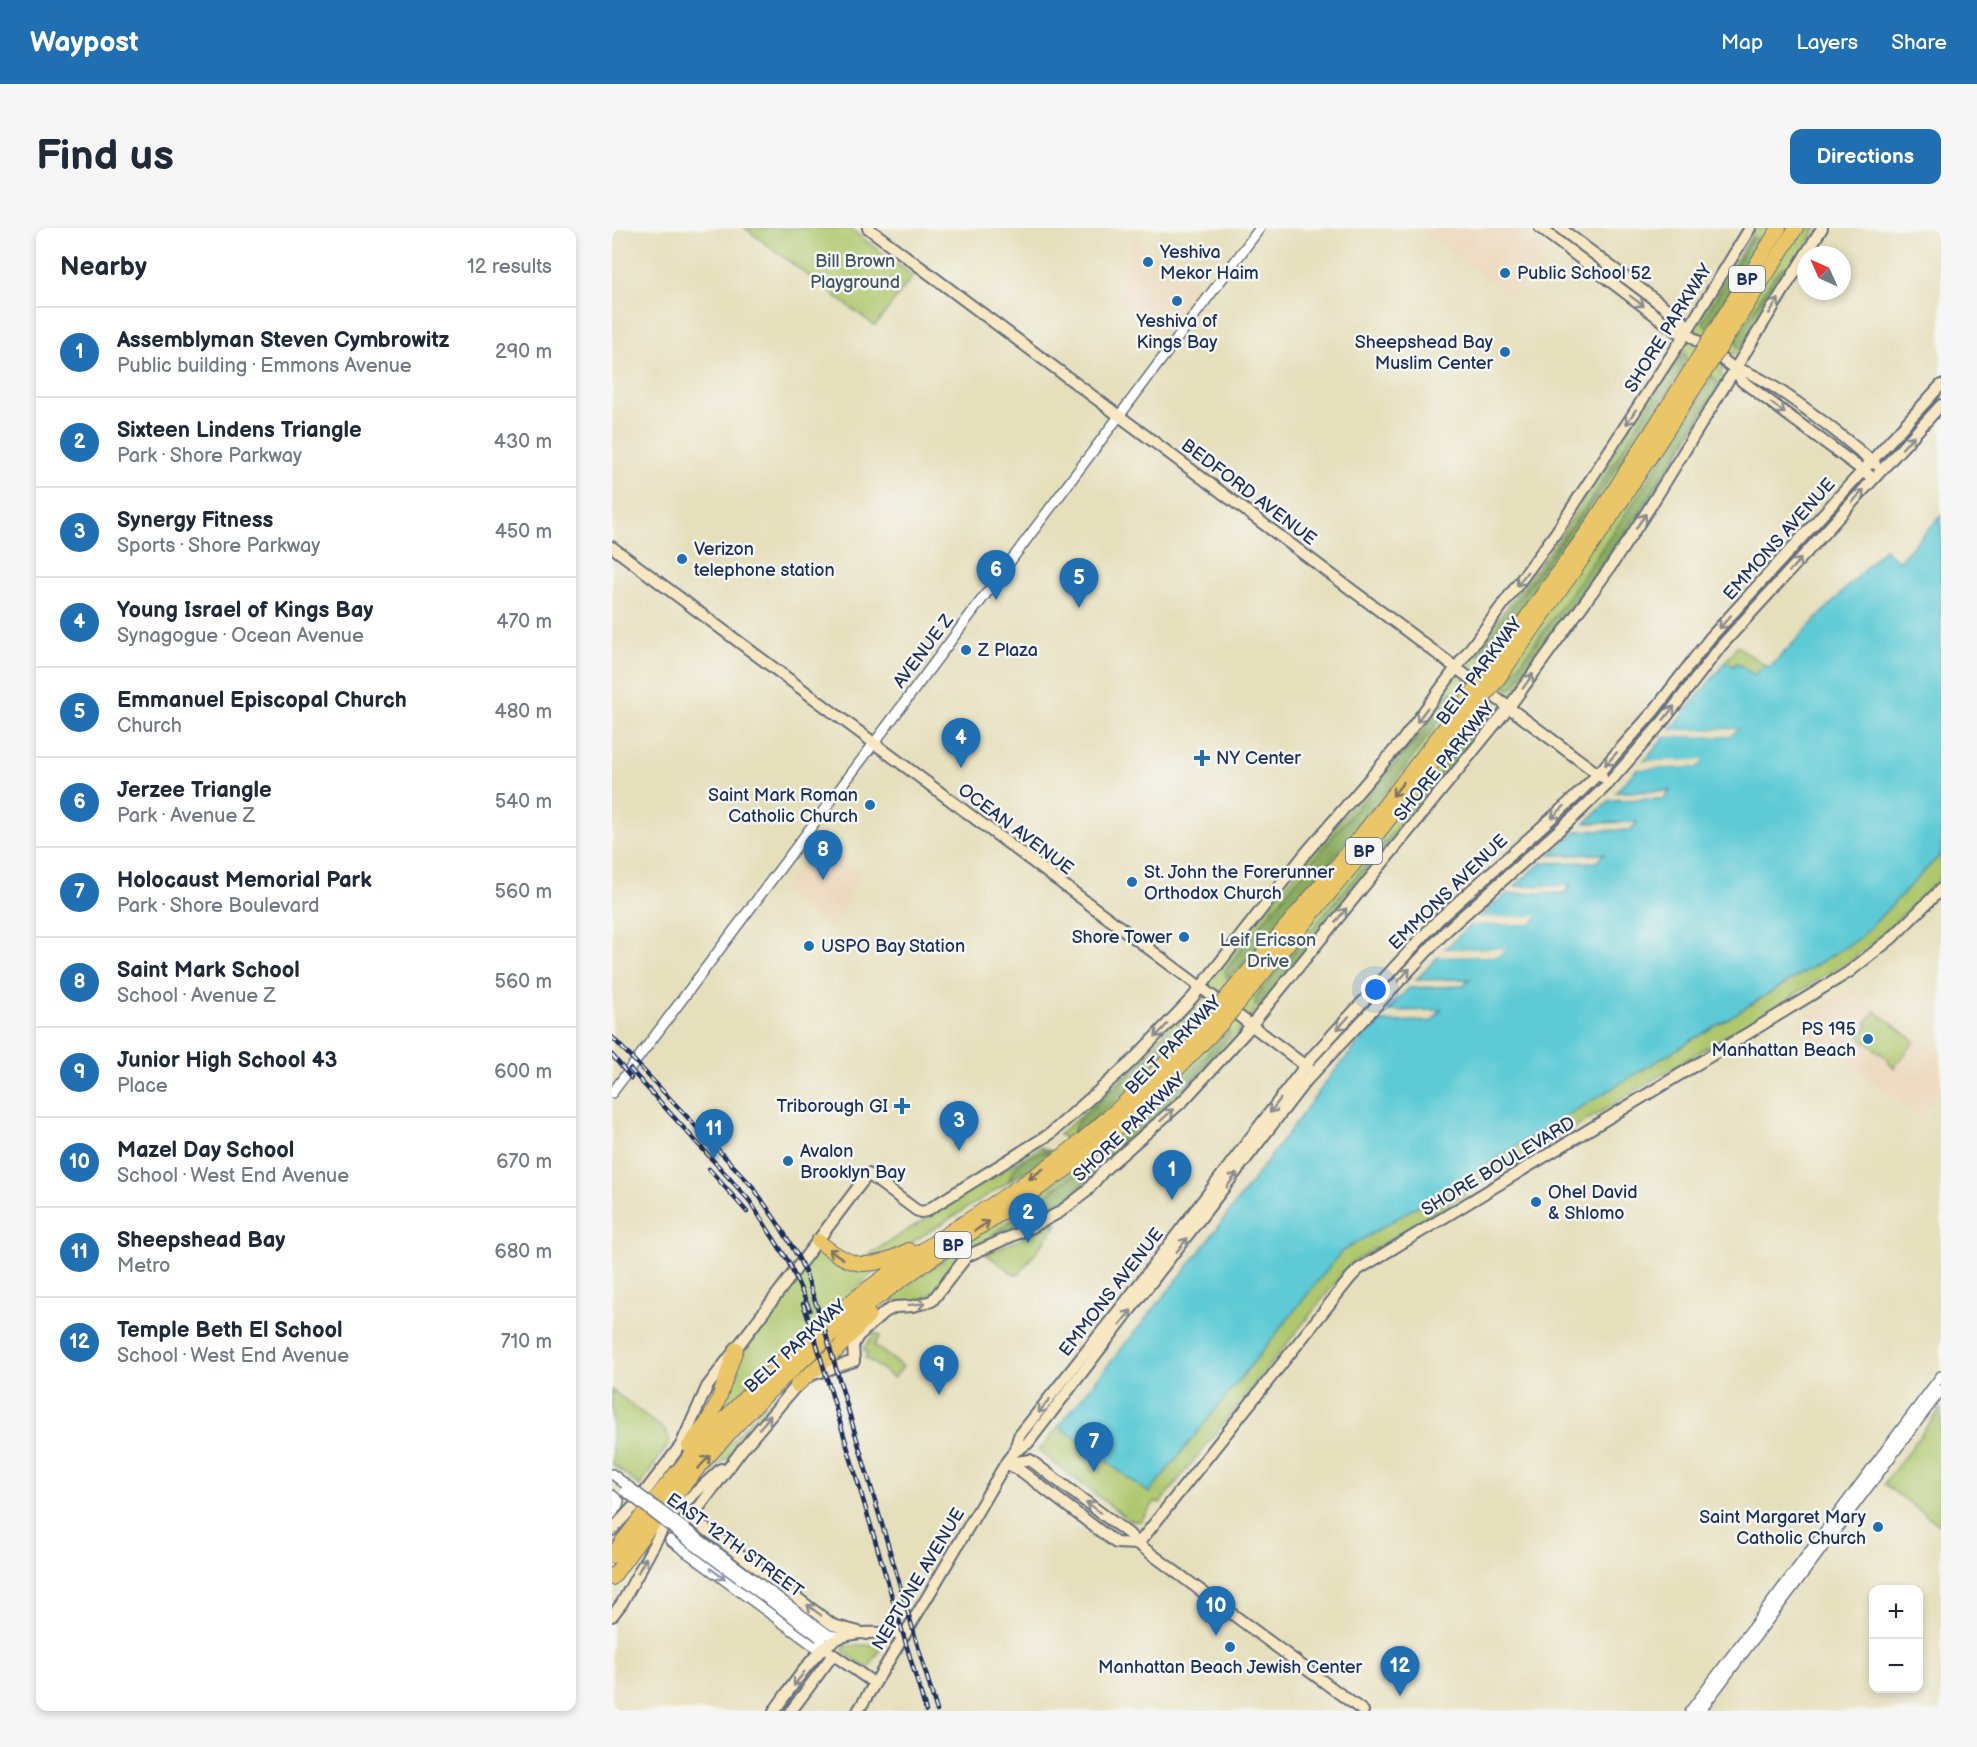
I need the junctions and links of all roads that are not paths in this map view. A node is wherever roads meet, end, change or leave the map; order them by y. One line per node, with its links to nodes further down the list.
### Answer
1 (868, 228): 16 (main road, BEDFORD AVENUE)
2 (1260, 228): 16 (street, AVENUE Z)
3 (1540, 228): 9 (main road, one-way to 9)
4 (1560, 228): 9 (main road)
5 (1750, 228): 9 (main road, SHORE PARKWAY)
6 (1779, 228): 10 (highway, BELT PARKWAY / BP)
7 (1822, 228): 11 (main road, SHORE PARKWAY, one-way to 7)
8 (1795, 230): 10 (highway, BELT PARKWAY / BP)
9 (1686, 333): 12 (main road); 21 (main road, SHORE PARKWAY, one-way to 21)
10 (1721, 334): 28 (highway, BELT PARKWAY / BP, bridge)
11 (1743, 356): 12 (main road, SHORE PARKWAY); 13 (main road)
12 (1735, 369): 13 (main road); 18 (main road, one-way to 18); 22 (main road, SHORE PARKWAY, one-way to 12)
13 (1769, 383): 17 (main road)
14 (1941, 386): 17 (main road, EMMONS AVENUE)
15 (1941, 405): 19 (main road, EMMONS AVENUE, one-way to 15)
16 (1119, 416): 21 (main road, BEDFORD AVENUE); 23 (street, AVENUE Z)
17 (1872, 461): 18 (main road, EMMONS AVENUE); 19 (main road)
18 (1863, 471): 19 (main road); 24 (main road, EMMONS AVENUE, one-way to 24)
19 (1878, 474): 25 (main road, EMMONS AVENUE, one-way to 19)
20 (612, 547): 23 (main road, OCEAN AVENUE)
21 (1456, 668): 22 (main road, BEDFORD AVENUE); 27 (main road, SHORE PARKWAY, one-way to 27)
22 (1509, 708): 24 (main road, BEDFORD AVENUE); 29 (main road, SHORE PARKWAY, one-way to 22)
23 (874, 743): 27 (main road, OCEAN AVENUE); 31 (street, AVENUE Z)
24 (1598, 774): 25 (main road, BEDFORD AVENUE); 30 (main road, EMMONS AVENUE, one-way to 30)
25 (1609, 783): 30 (main road, EMMONS AVENUE, one-way to 25)
26 (1941, 889): 53 (main road, SHORE BOULEVARD)
27 (1200, 987): 29 (main road, OCEAN AVENUE); 33 (main road, SHORE PARKWAY, one-way to 33)
28 (1218, 1018): 32 (highway, BELT PARKWAY / BP, one-way to 32); 34 (highway, BELT PARKWAY / BP, one-way to 28)
29 (1251, 1025): 30 (main road, OCEAN AVENUE); 36 (main road, SHORE PARKWAY, one-way to 29)
30 (1310, 1069): 42 (main road, EMMONS AVENUE)
31 (612, 1094)
32 (949, 1231): 33 (highway, one-way to 33); 44 (highway, BELT PARKWAY / BP)
33 (818, 1241): 37 (main road)
34 (918, 1268): 35 (highway); 55 (highway, BELT PARKWAY / BP, one-way to 34)
35 (858, 1325): 36 (highway); 39 (highway)
36 (853, 1345): 39 (main road, SHORE PARKWAY)
37 (736, 1349): 44 (highway); 50 (main road)
38 (1941, 1376): 67 (street)
39 (797, 1385): 41 (main road, SHORE PARKWAY, one-way to 39)
40 (1941, 1390): 68 (street)
41 (741, 1451): 49 (main road, SHORE PARKWAY); 56 (main road, SHORE PARKWAY, one-way to 41)
42 (1006, 1463): 53 (main road); 58 (main road, NEPTUNE AVENUE)
43 (612, 1474): 46 (street, EAST 12TH STREET)
44 (675, 1474): 54 (highway, BELT PARKWAY / BP)
45 (612, 1481): 46 (street, EAST 12TH STREET)
46 (622, 1485): 51 (street, EAST 12TH STREET, bridge)
47 (612, 1494): 48 (street)
48 (612, 1514)
49 (691, 1518): 57 (main road, EAST 12TH STREET, one-way to 49)
50 (612, 1530)
51 (689, 1536): 59 (street, EAST 12TH STREET); 60 (street, EAST 12TH STREET)
52 (670, 1539): 60 (street, EAST 12TH STREET, one-way to 60)
53 (1138, 1544): 66 (main road)
54 (612, 1556)
55 (612, 1578)
56 (612, 1616)
57 (866, 1634): 58 (main road); 59 (main road)
58 (905, 1634): 62 (main road, NEPTUNE AVENUE)
59 (841, 1637): 60 (main road)
60 (824, 1646): 61 (main road, EAST 12TH STREET); 63 (main road, one-way to 63)
61 (832, 1656): 62 (main road, EAST 12TH STREET); 64 (main road)
62 (874, 1683): 65 (main road, NEPTUNE AVENUE)
63 (774, 1711)
64 (791, 1711)
65 (858, 1711)
66 (1364, 1711)
67 (1690, 1711)
68 (1700, 1711)

